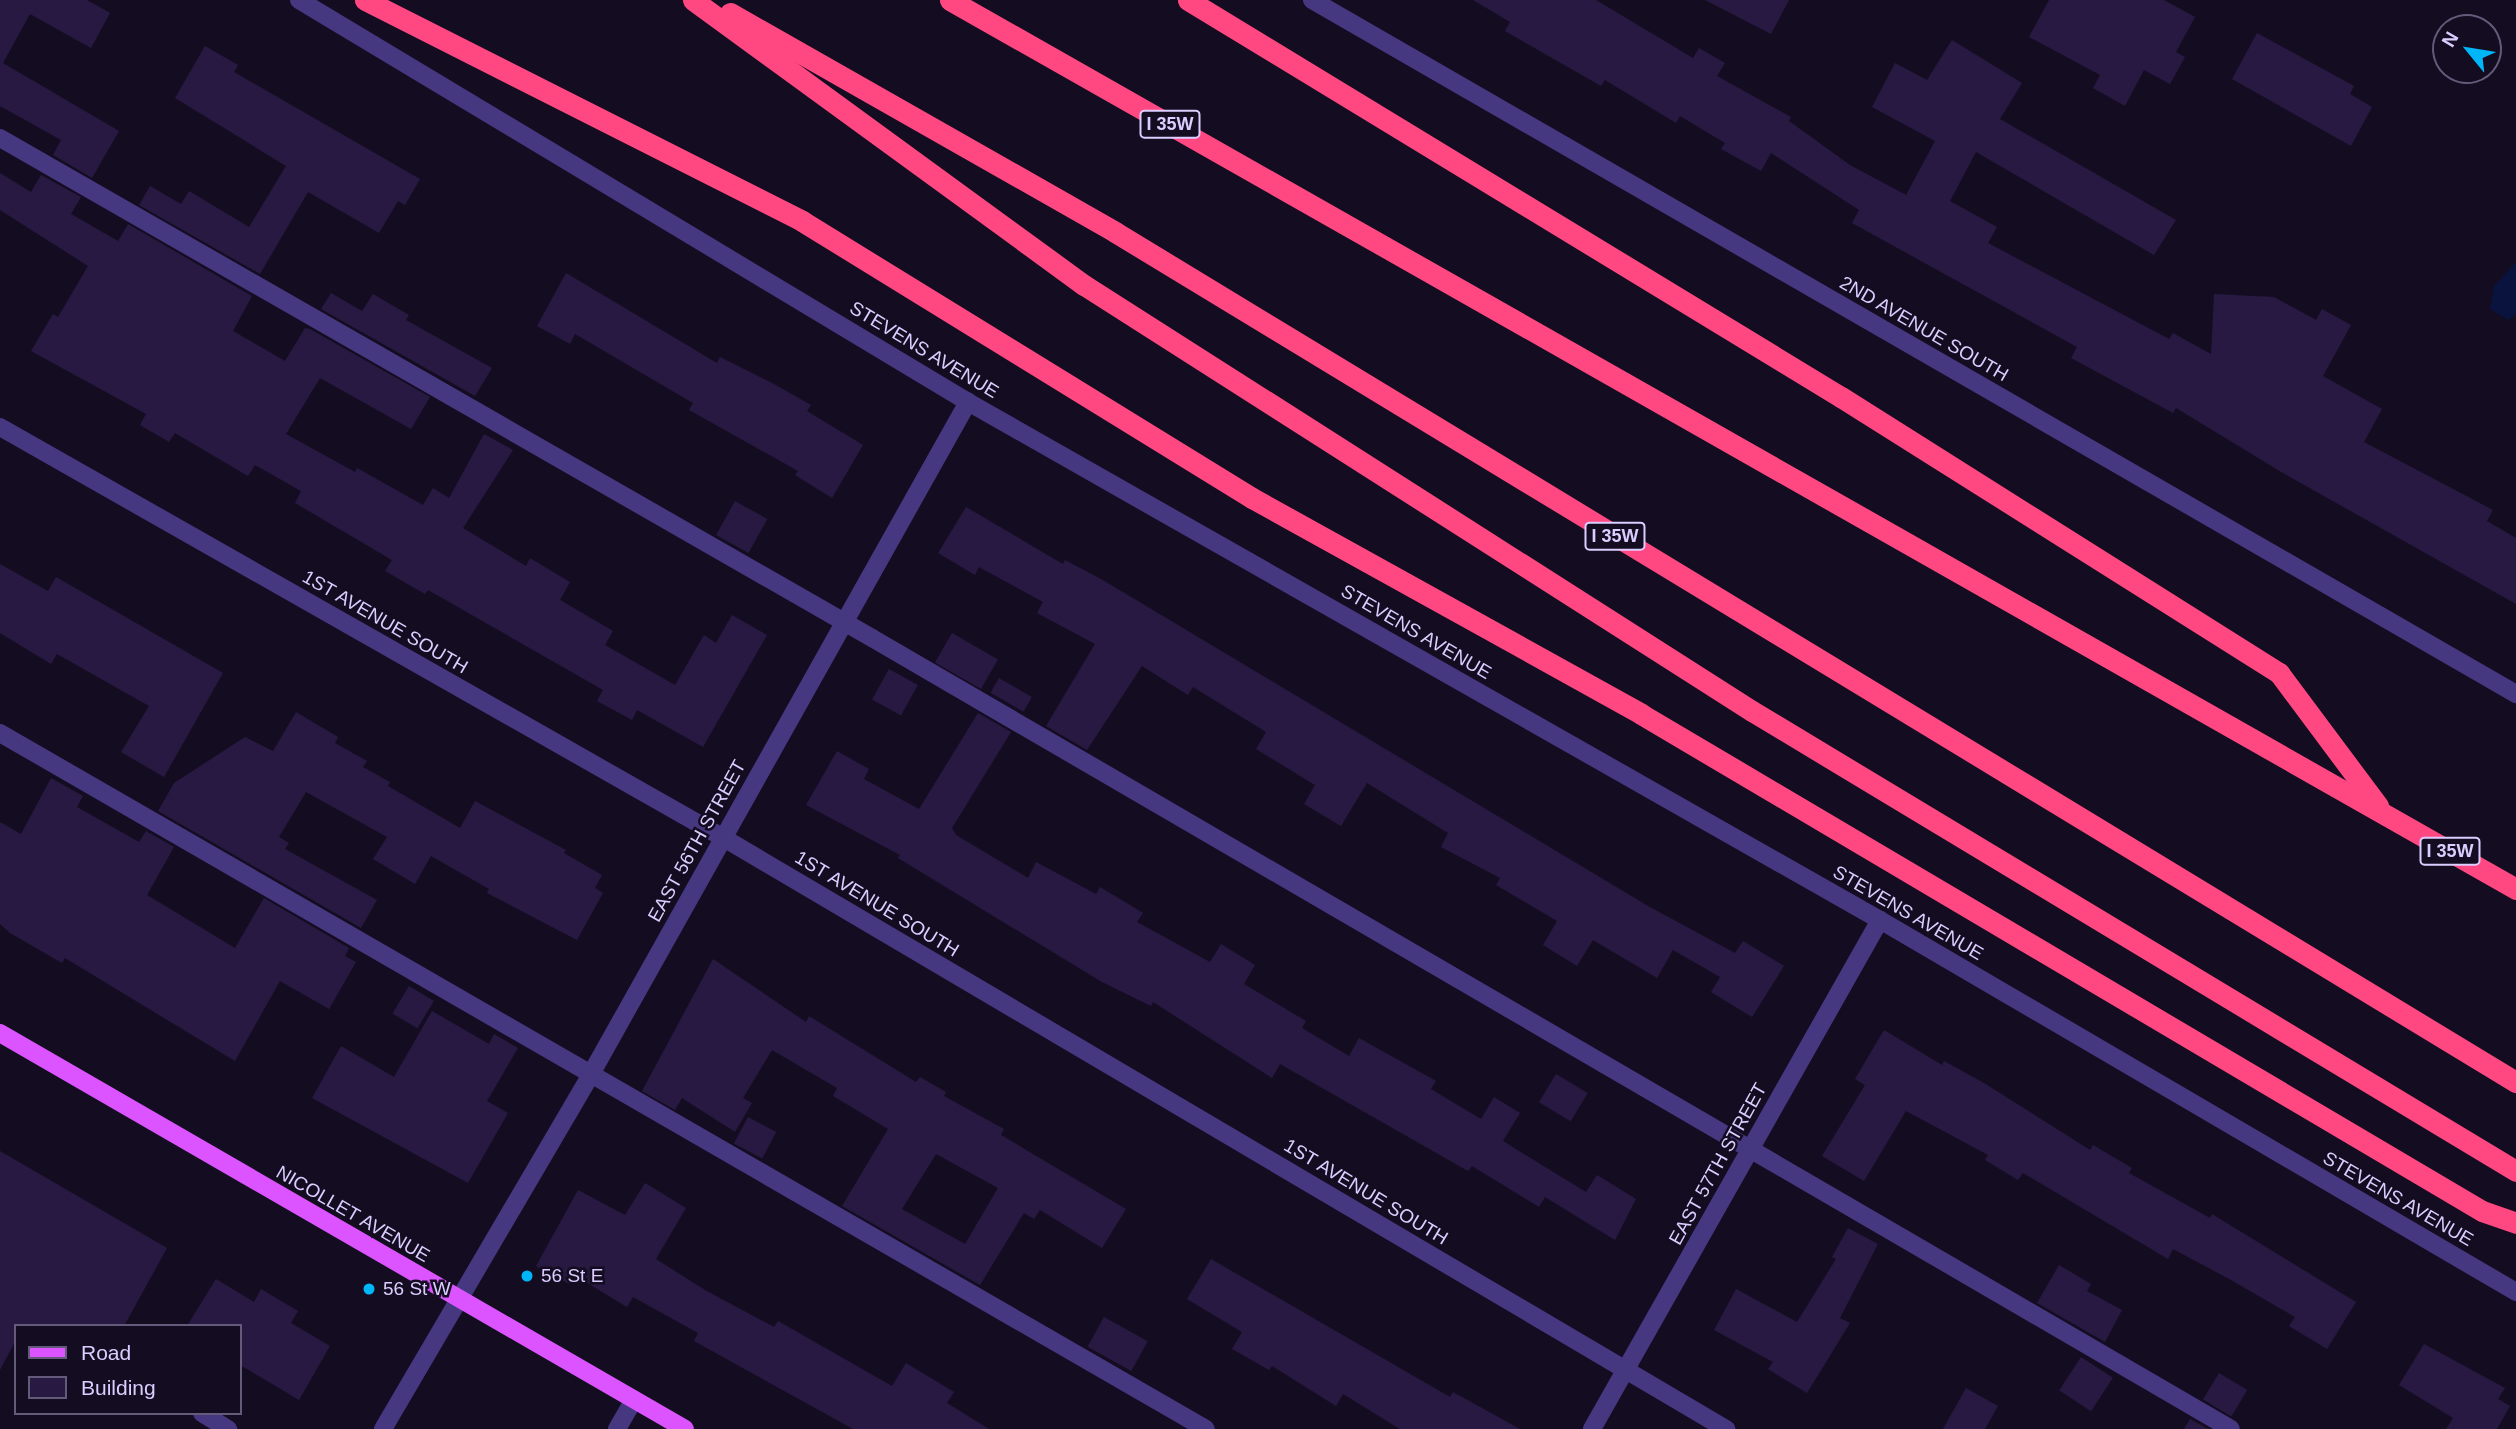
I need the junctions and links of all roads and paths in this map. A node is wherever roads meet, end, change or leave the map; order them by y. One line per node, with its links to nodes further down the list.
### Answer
1 (299, 0): 9 (street, STEVENS AVENUE)
2 (365, 0): 23 (highway)
3 (692, 0): 22 (highway)
4 (707, 0): 20 (highway, I 35W)
5 (950, 0): 14 (highway, I 35W)
6 (1188, 0): 14 (highway)
7 (1312, 0): 12 (street, 2ND AVENUE SOUTH)
8 (0, 138): 11 (street)
9 (968, 402): 11 (street, EAST 56TH STREET); 17 (street, STEVENS AVENUE)
10 (0, 427): 15 (street, 1ST AVENUE SOUTH)
11 (844, 622): 15 (street, EAST 56TH STREET); 21 (street)
12 (2516, 694)
13 (0, 733): 19 (street)
14 (2384, 813): 16 (highway, I 35W)
15 (722, 837): 19 (street, EAST 56TH STREET); 26 (street, 1ST AVENUE SOUTH)
16 (2516, 889)
17 (1880, 920): 21 (street, EAST 57TH STREET); 24 (street, STEVENS AVENUE)
18 (0, 1032): 25 (main road, NICOLLET AVENUE)
19 (591, 1074): 25 (street, EAST 56TH STREET); 33 (street)
20 (2516, 1082)
21 (1751, 1148): 26 (street, EAST 57TH STREET); 36 (street)
22 (2516, 1171)
23 (2516, 1223)
24 (2516, 1292)
25 (457, 1298): 27 (main road, NICOLLET AVENUE); 30 (street, EAST 56TH STREET)
26 (1626, 1370): 34 (street, EAST 57TH STREET); 35 (street, 1ST AVENUE SOUTH)
27 (634, 1399): 31 (street); 32 (main road, NICOLLET AVENUE)
28 (205, 1415): 29 (street)
29 (228, 1429)
30 (383, 1429)
31 (617, 1429)
32 (685, 1429)
33 (1206, 1429)
34 (1592, 1429)
35 (1726, 1429)
36 (2231, 1429)

